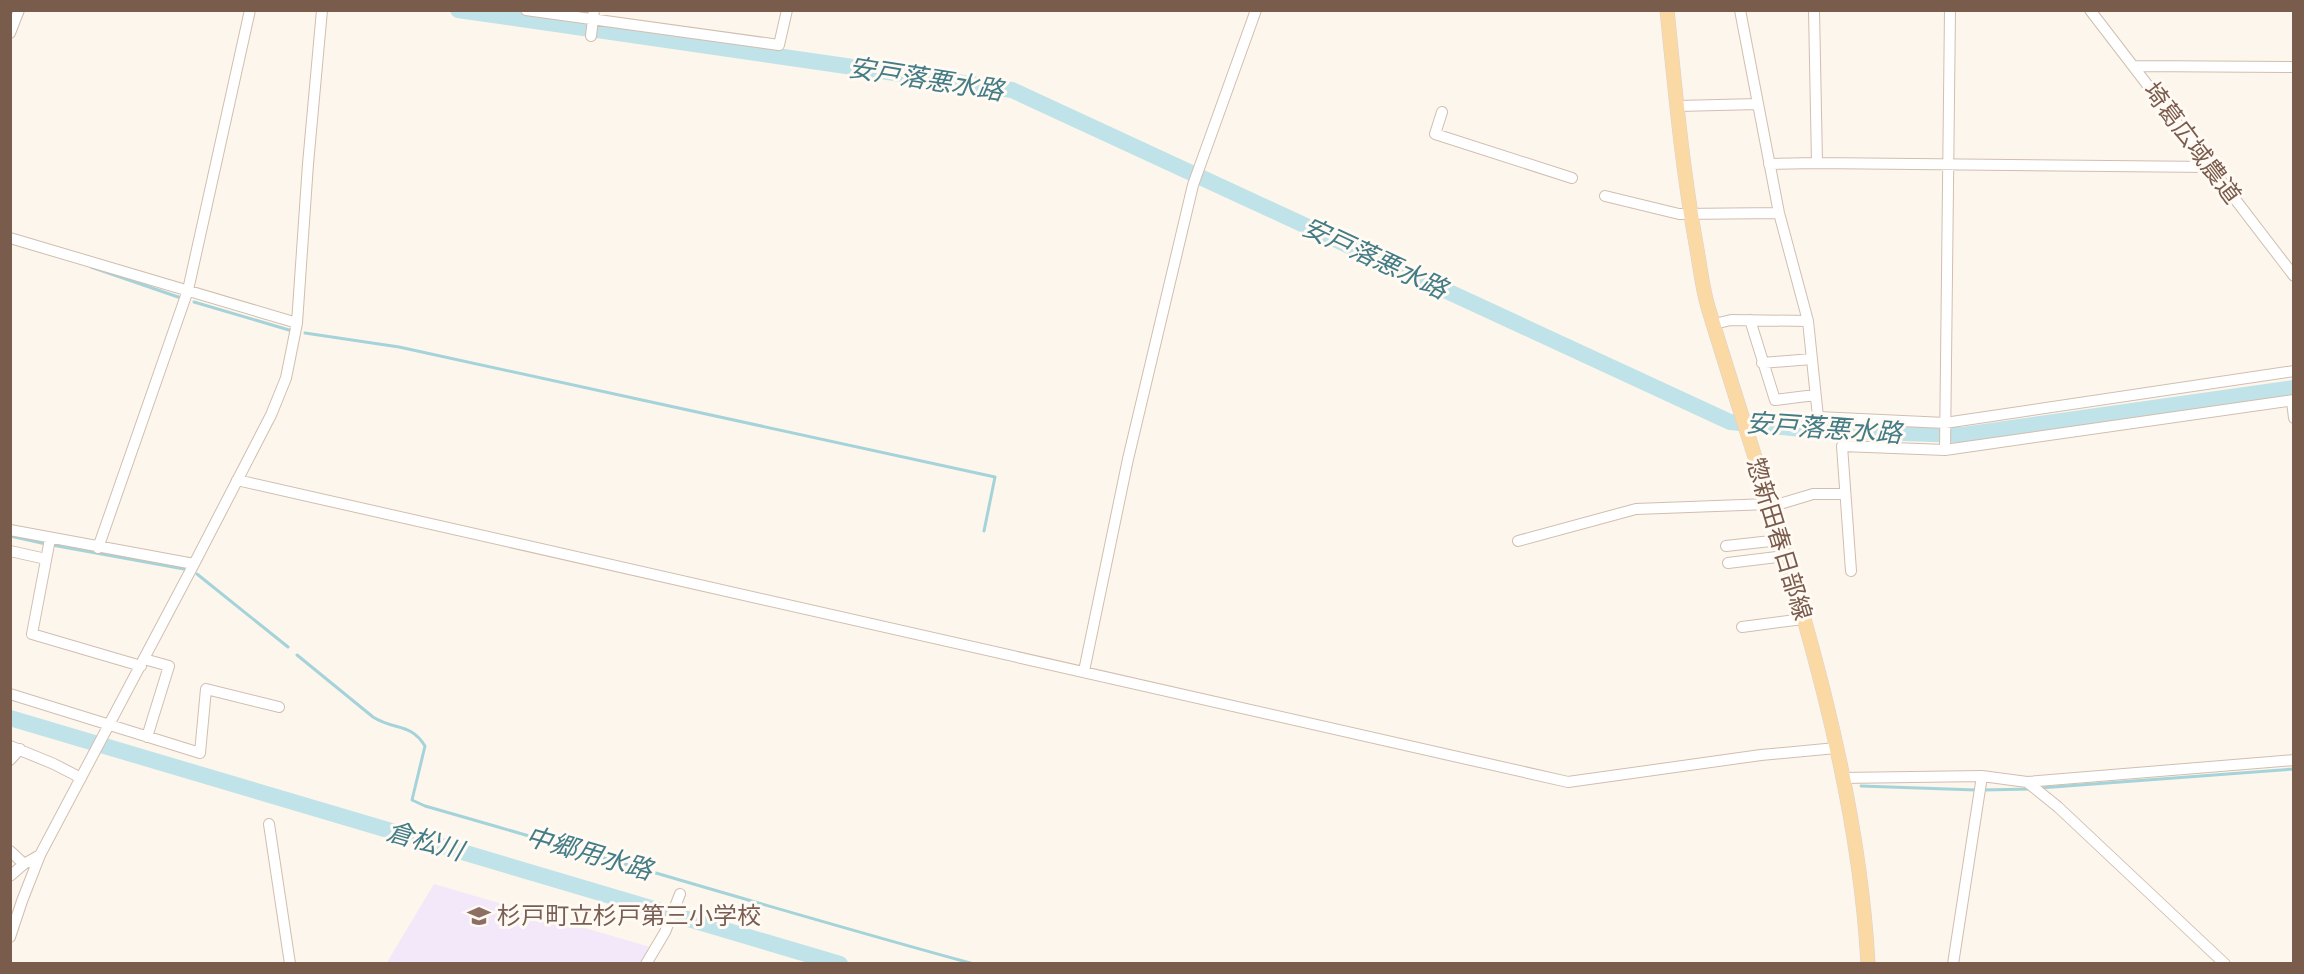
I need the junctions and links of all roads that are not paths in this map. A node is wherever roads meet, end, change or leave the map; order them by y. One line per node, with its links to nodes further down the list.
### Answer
1 (19, 10): 13 (street)
2 (250, 10): 30 (street)
3 (322, 10): 33 (street)
4 (526, 10): 12 (street)
5 (787, 10): 12 (street)
6 (1256, 10): 61 (street)
7 (1667, 10): 18 (main road, 惣新田春日部線)
8 (1740, 10): 17 (street)
9 (1814, 10): 20 (street)
10 (1950, 10): 22 (street)
11 (2090, 10): 15 (street, 埼葛広域農道)
12 (594, 17): 14 (street)
13 (10, 33)
14 (591, 36)
15 (2134, 66): 16 (street); 23 (street, 埼葛広域農道)
16 (2294, 67)
17 (1758, 104): 18 (street); 21 (street)
18 (1678, 106): 26 (main road, 惣新田春日部線)
19 (1442, 112): 24 (street)
20 (1817, 163): 21 (street); 22 (street)
21 (1769, 164): 27 (street)
22 (1949, 165): 23 (street); 41 (street)
23 (2210, 167): 29 (street, 埼葛広域農道)
24 (1572, 178)
25 (1605, 196): 26 (street)
26 (1691, 213): 27 (street); 34 (main road, 惣新田春日部線)
27 (1779, 213): 32 (street)
28 (10, 238): 30 (street)
29 (2294, 276)
30 (188, 290): 33 (street); 51 (street)
31 (1750, 320): 32 (street); 34 (street); 36 (street)
32 (1808, 321): 35 (street)
33 (297, 323): 43 (street)
34 (1714, 324): 45 (main road, 惣新田春日部線)
35 (1812, 359): 36 (street); 38 (street)
36 (1762, 363): 38 (street)
37 (2294, 371): 41 (street)
38 (1815, 395): 41 (street)
39 (2293, 401): 40 (street); 42 (street)
40 (2294, 418)
41 (1945, 423): 42 (street)
42 (1945, 450): 44 (street)
43 (237, 480): 56 (street); 61 (street)
44 (1845, 495): 45 (street); 57 (street)
45 (1770, 505): 48 (main road, 惣新田春日部線); 49 (street)
46 (10, 530): 47 (street)
47 (50, 539): 51 (street); 54 (street)
48 (1780, 540): 50 (street); 53 (main road, 惣新田春日部線)
49 (1518, 541)
50 (1726, 546)
51 (98, 548): 56 (street)
52 (10, 551): 54 (street)
53 (1785, 556): 55 (street); 58 (main road, 惣新田春日部線)
54 (46, 559): 60 (street)
55 (1728, 563)
56 (194, 564): 60 (street)
57 (1851, 571)
58 (1803, 619): 59 (street); 67 (main road, 惣新田春日部線)
59 (1742, 627)
60 (142, 663): 64 (street); 65 (street)
61 (1084, 671): 67 (street)
62 (10, 694): 64 (street)
63 (279, 707): 65 (street)
64 (109, 726): 65 (street); 71 (street)
65 (147, 737)
66 (15, 748): 68 (street); 71 (street)
67 (1836, 748): 72 (main road, 惣新田春日部線)
68 (10, 760)
69 (2294, 760): 73 (street)
70 (1982, 776): 72 (street); 73 (street); 86 (street)
71 (81, 777): 76 (street)
72 (1842, 778): 85 (main road, 惣新田春日部線)
73 (2027, 782): 87 (street)
74 (269, 824): 83 (street)
75 (10, 851): 77 (street)
76 (40, 855): 77 (street); 81 (street)
77 (24, 864): 78 (street)
78 (10, 876)
79 (680, 894): 84 (street)
80 (10, 897): 81 (street)
81 (22, 901): 82 (street)
82 (10, 937)
83 (290, 963)
84 (646, 963)
85 (1868, 963)
86 (1953, 963)
87 (2225, 963)

